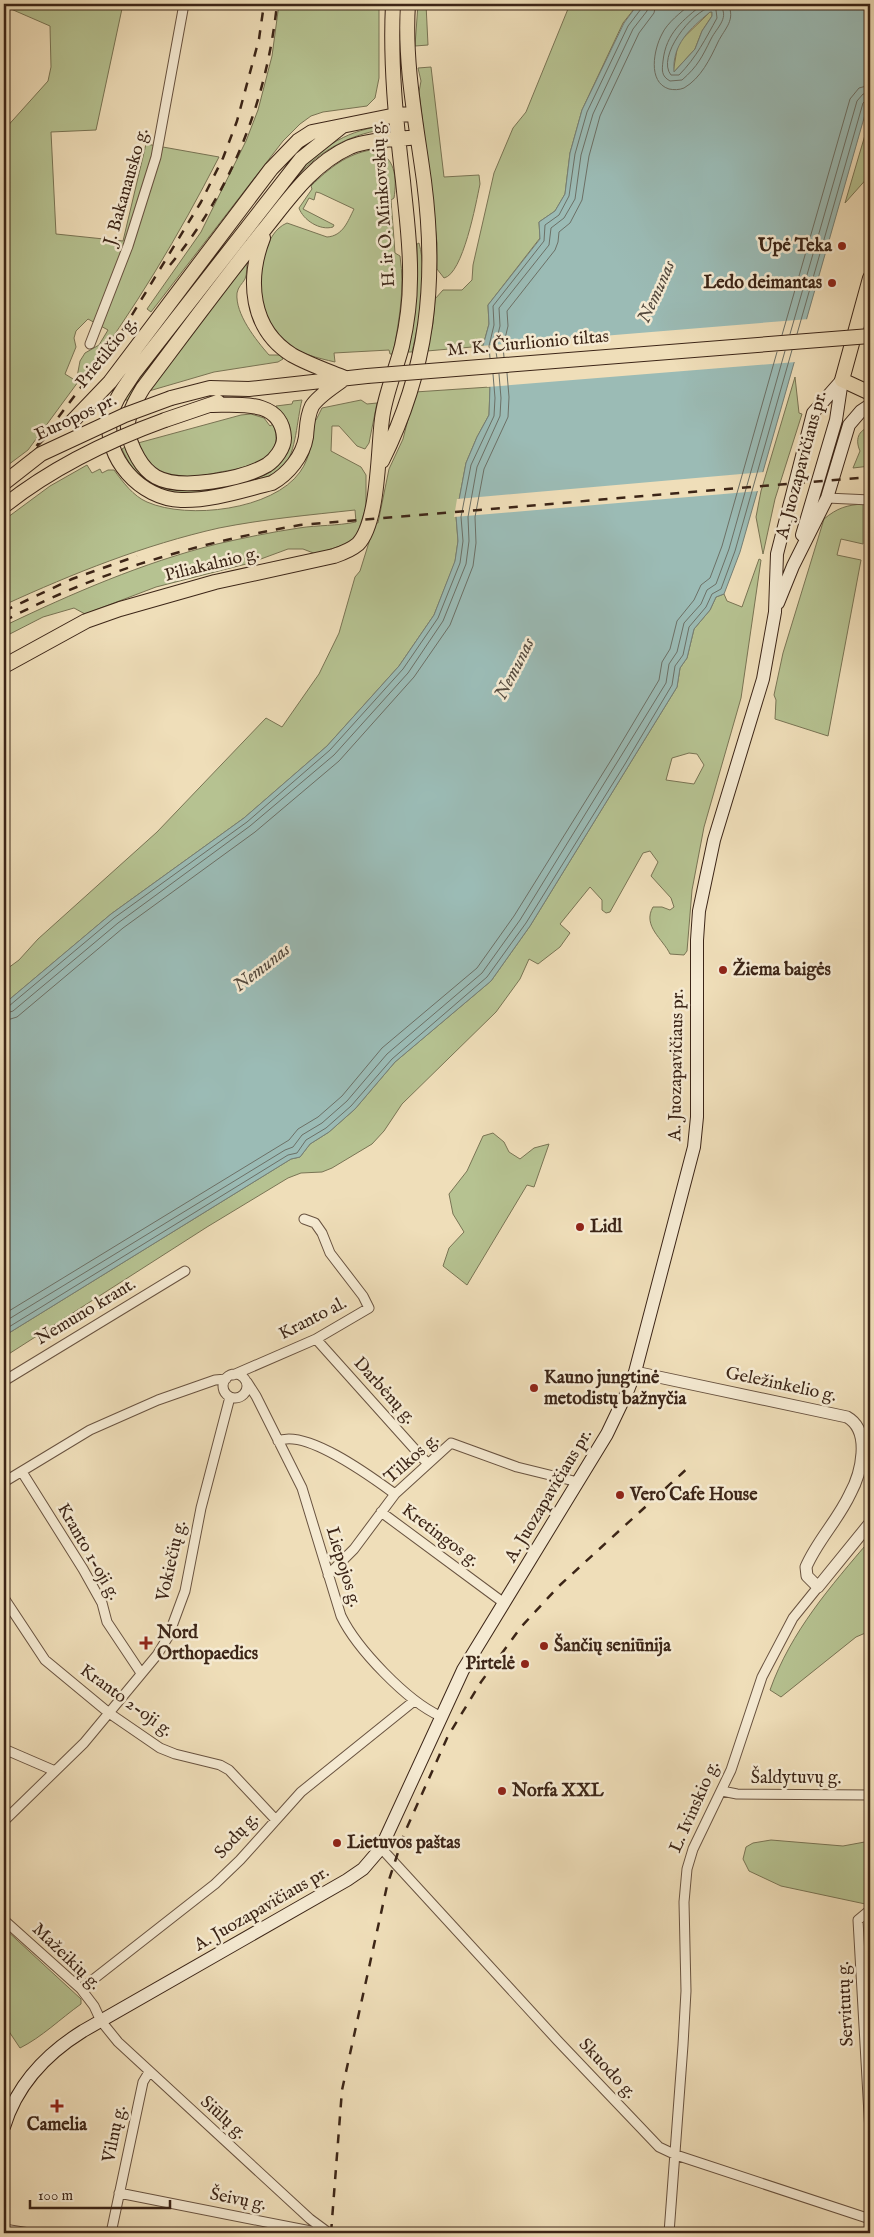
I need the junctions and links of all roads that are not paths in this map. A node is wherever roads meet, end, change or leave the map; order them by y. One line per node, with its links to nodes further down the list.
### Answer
1 (184, 4): 12 (street, J. Bakanausko g.)
2 (393, 4): 5 (main road, H. ir O. Minkovskių g.)
3 (408, 4): 4 (main road, H. ir O. Minkovskių g.)
4 (414, 114): 5 (main road, Prietilčio g.); 7 (main road, H. ir O. Minkovskių g.)
5 (396, 115): 6 (main road, Prietilčio g.); 8 (main road, H. ir O. Minkovskių g.)
6 (341, 126): 13 (main road); 20 (main road, Prietilčio g.)
7 (417, 137): 8 (main road); 21 (main road, H. ir O. Minkovskių g.)
8 (398, 140): 9 (main road); 21 (main road, H. ir O. Minkovskių g.)
9 (268, 225): 13 (main road); 18 (main road)
10 (870, 278): 14 (main road)
11 (870, 336): 13 (main road, M. K. Čiurlionio tiltas, bridge)
12 (90, 344)
13 (345, 378): 16 (main road)
14 (842, 380): 15 (main road); 17 (main road); 26 (main road, A. Juozapavičiaus pr.); 27 (main road, A. Juozapavičiaus pr.)
15 (870, 384)
16 (249, 389): 18 (main road); 20 (main road, Europos pr., bridge)
17 (870, 393)
18 (211, 405): 25 (main road, Europos pr., bridge)
19 (870, 405): 23 (main road, A. Juozapavičiaus pr.)
20 (41, 454): 22 (main road, Europos pr., bridge)
21 (380, 466): 28 (main road, Piliakalnio g.)
22 (4, 483)
23 (827, 498): 24 (street); 26 (main road, A. Juozapavičiaus pr.)
24 (870, 500)
25 (4, 506)
26 (793, 566): 27 (main road, A. Juozapavičiaus pr.)
27 (775, 612): 33 (main road, A. Juozapavičiaus pr.)
28 (4, 666)
29 (304, 1219): 31 (street, Kranto al.)
30 (185, 1271): 35 (street, Nemuno krant.)
31 (316, 1339): 32 (street, Kranto al.); 41 (street, Darbėnų g.)
32 (251, 1367): 34 (street, Kranto al.); 36 (street)
33 (635, 1372): 44 (main road, A. Juozapavičiaus pr.); 49 (street, Geležinkelio g.)
34 (228, 1379): 36 (street); 39 (street); 42 (street)
35 (4, 1381)
36 (246, 1381): 37 (street); 38 (street, Liepojos g.)
37 (245, 1394): 38 (street); 39 (street)
38 (256, 1396): 40 (street, Liepojos g.)
39 (230, 1397): 52 (street, Vokiečių g.)
40 (278, 1441): 45 (street, Kretingos g.); 48 (street, Liepojos g.)
41 (428, 1464): 44 (street, Tilkos g.); 45 (street, Tilkos g.)
42 (22, 1472): 43 (street); 52 (street, Kranto 1-oji g.)
43 (4, 1482)
44 (578, 1482): 51 (main road, A. Juozapavičiaus pr.)
45 (394, 1494): 46 (street, Tilkos g.)
46 (381, 1512): 48 (street, Tilkos g.); 51 (street, Kretingos g.)
47 (870, 1523): 49 (street, L. Ivinskio g.)
48 (328, 1575): 53 (street, Liepojos g.)
49 (818, 1587): 58 (street, L. Ivinskio g.)
50 (4, 1598): 54 (street, Kranto 2-oji g.)
51 (504, 1603): 55 (main road, A. Juozapavičiaus pr.)
52 (141, 1673): 54 (street, Vokiečių g.)
53 (414, 1701): 55 (street, Liepojos g.); 60 (street, Sodų g.)
54 (109, 1713): 57 (street, Vokiečių g.); 60 (street, Kranto 2-oji g.)
55 (440, 1716): 62 (main road, A. Juozapavičiaus pr.)
56 (4, 1749): 57 (street)
57 (55, 1771): 61 (street, Vokiečių g.)
58 (722, 1791): 59 (street, Šaldytuvų g.); 70 (street, L. Ivinskio g.)
59 (870, 1795)
60 (275, 1819): 65 (street, Sodų g.)
61 (4, 1821)
62 (381, 1848): 66 (main road, A. Juozapavičiaus pr.); 70 (street, Skuodo g.)
63 (870, 1910): 69 (street, Servitutų g.)
64 (4, 1920): 65 (street, Mažeikių g.)
65 (81, 1988): 66 (street, Mažeikių g.)
66 (101, 2021): 67 (street, Siūlų g.); 68 (main road, A. Juozapavičiaus pr.)
67 (149, 2072): 71 (street, Vilnų g.); 74 (street, Siūlų g.)
68 (4, 2127)
69 (870, 2132)
70 (676, 2155): 72 (street, Skuodo g.); 77 (street, L. Ivinskio g.)
71 (120, 2193): 74 (street, Šeivų g.); 76 (street, Vilnų g.)
72 (870, 2219)
73 (4, 2229): 75 (street)
74 (324, 2232)
75 (29, 2233)
76 (110, 2233)
77 (670, 2233)

